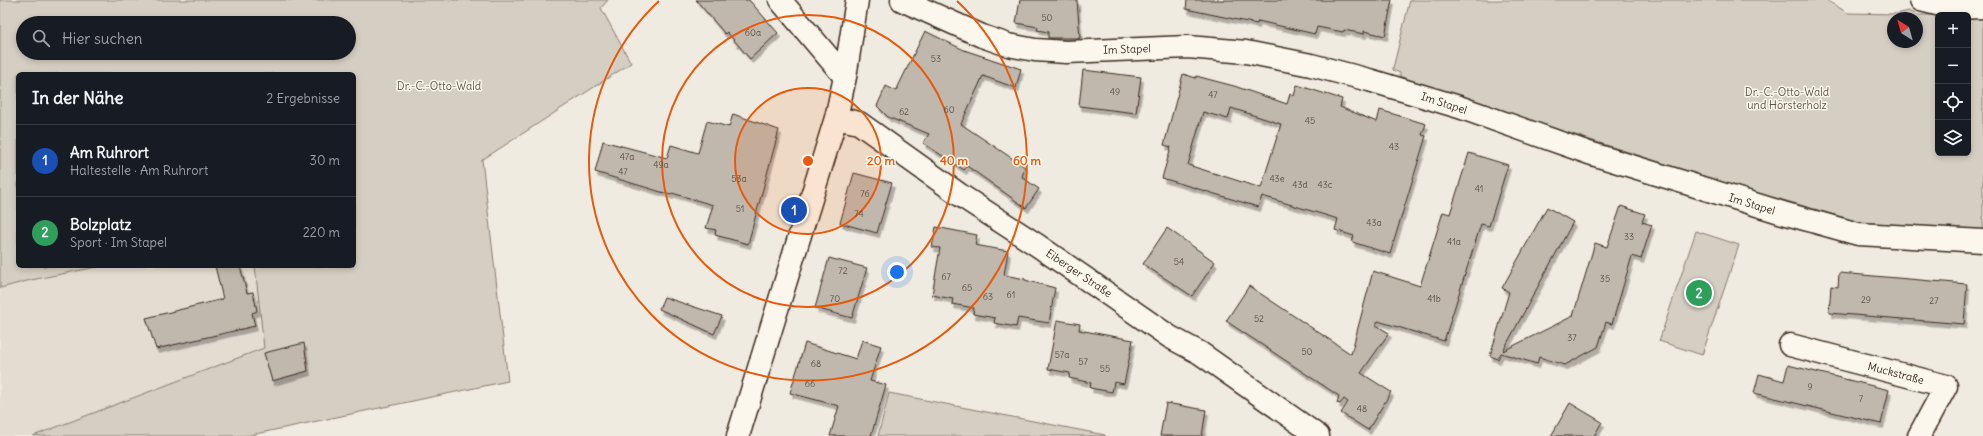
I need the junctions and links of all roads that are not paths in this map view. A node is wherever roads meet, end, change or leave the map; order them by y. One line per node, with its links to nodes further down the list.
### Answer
1 (780, 0): 6 (street)
2 (857, 0): 6 (street)
3 (902, 0): 8 (street, Im Stapel)
4 (1921, 0): 5 (street)
5 (1983, 7)
6 (845, 77): 7 (street)
7 (836, 118): 10 (street); 11 (street, Eiberger Straße)
8 (1983, 241)
9 (1790, 345): 12 (street, Muckstraße)
10 (738, 436)
11 (1318, 436)
12 (1919, 436)

